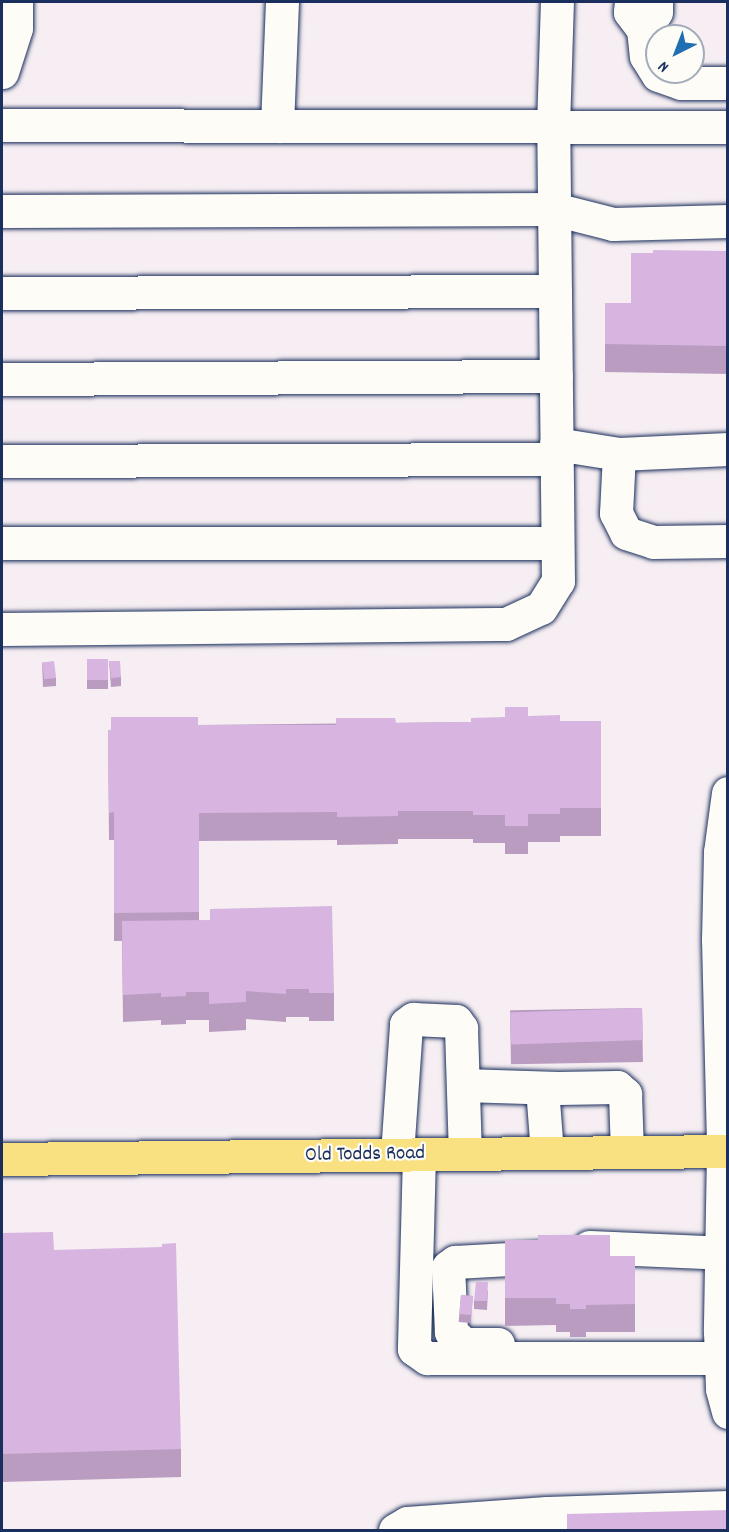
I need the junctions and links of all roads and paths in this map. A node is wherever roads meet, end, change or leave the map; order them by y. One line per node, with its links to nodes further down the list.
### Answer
1 (16, 2): 5 (street)
2 (282, 2): 8 (street)
3 (557, 2): 9 (street)
4 (643, 11): 6 (street)
5 (2, 72)
6 (728, 83)
7 (2, 125): 8 (street)
8 (277, 126): 9 (street)
9 (553, 127): 10 (street); 11 (street)
10 (728, 127)
11 (554, 209): 12 (street); 13 (street); 14 (street)
12 (2, 211)
13 (728, 221)
14 (555, 291): 15 (street); 16 (street)
15 (2, 293)
16 (556, 376): 17 (street); 19 (street)
17 (2, 379)
18 (728, 449): 20 (street)
19 (556, 452): 20 (street); 21 (street); 24 (street)
20 (619, 454): 22 (street)
21 (2, 461)
22 (728, 541)
23 (2, 543): 24 (street)
24 (557, 543): 25 (street)
25 (2, 629)
26 (728, 793): 27 (street)
27 (723, 947): 30 (street)
28 (463, 1085): 29 (street); 33 (street); 34 (street)
29 (542, 1088): 31 (street); 32 (street)
30 (725, 1151): 31 (main road, Old Todds Road); 38 (street)
31 (627, 1152): 32 (main road, Old Todds Road)
32 (547, 1153): 34 (main road, Old Todds Road)
33 (408, 1154): 34 (main road, Old Todds Road); 35 (main road, Old Todds Road); 36 (street)
34 (465, 1154)
35 (2, 1159)
36 (417, 1240): 37 (street); 40 (street)
37 (612, 1248): 38 (street); 40 (street)
38 (724, 1253): 39 (street)
39 (724, 1321): 41 (street)
40 (629, 1358): 41 (street)
41 (724, 1384)
42 (728, 1507): 43 (street)
43 (395, 1530)

